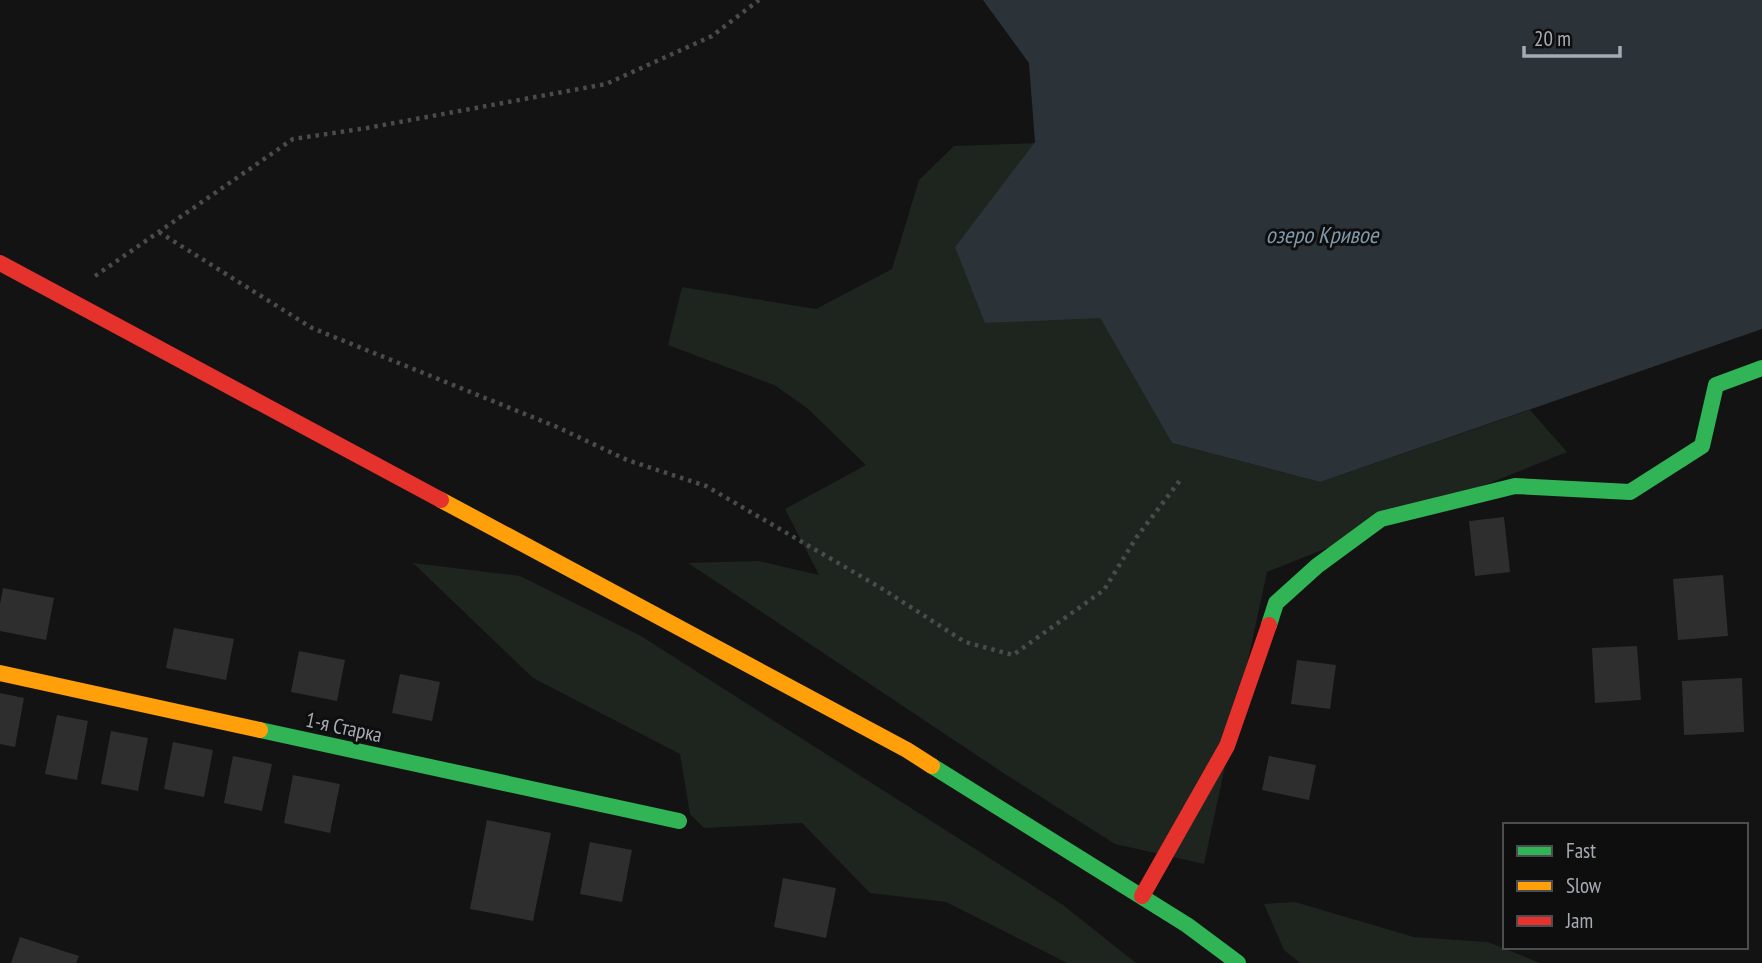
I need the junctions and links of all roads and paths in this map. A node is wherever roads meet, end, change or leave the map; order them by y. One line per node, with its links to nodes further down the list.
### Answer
1 (759, 0): 2 (path)
2 (159, 232): 4 (path); 6 (path)
3 (0, 263): 4 (street)
4 (65, 298): 9 (street)
5 (1762, 368): 9 (street)
6 (1181, 479)
7 (0, 673): 8 (street, 1-я Старка)
8 (679, 821)
9 (1142, 896): 10 (street)
10 (1238, 963)

